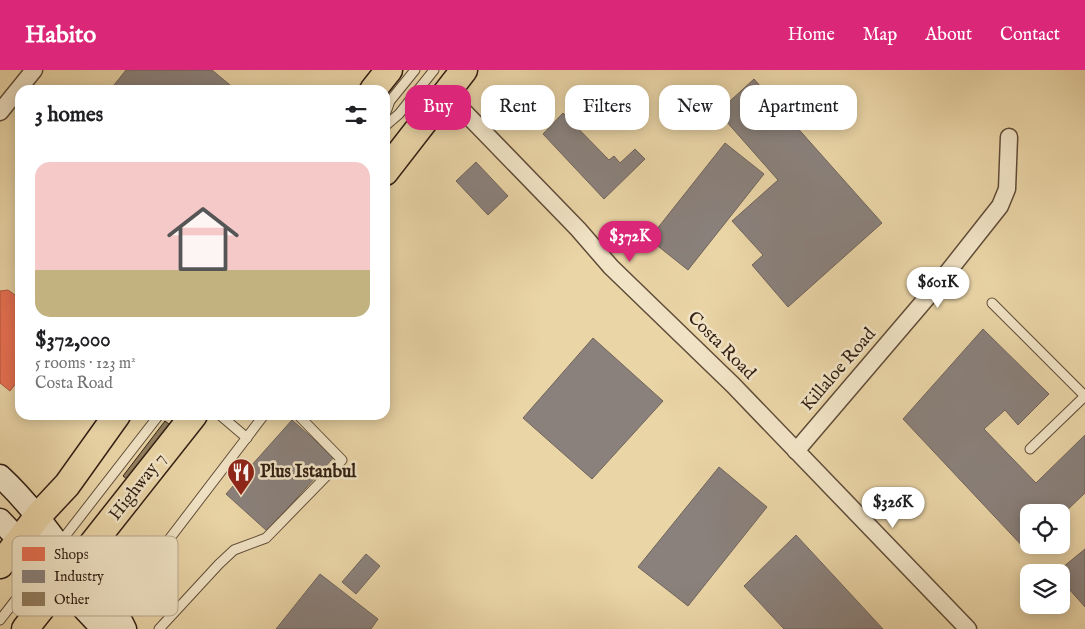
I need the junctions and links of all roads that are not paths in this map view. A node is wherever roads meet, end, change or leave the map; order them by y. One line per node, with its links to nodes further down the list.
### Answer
1 (34, 70): 6 (street)
2 (389, 70): 7 (main road)
3 (415, 70): 10 (lane)
4 (434, 70): 13 (lane)
5 (464, 70): 8 (main road)
6 (22, 85)
7 (377, 85)
8 (452, 85)
9 (15, 93): 11 (street)
10 (390, 101)
11 (0, 112)
12 (471, 119): 27 (street, Costa Road)
13 (390, 122)
14 (417, 130): 16 (main road)
15 (1009, 137): 27 (street, Killaloe Road)
16 (390, 166)
17 (992, 303): 18 (lane)
18 (1085, 396): 26 (lane)
19 (113, 420): 29 (main road)
20 (155, 420): 34 (lane)
21 (190, 420): 35 (main road, Highway 7)
22 (226, 420): 25 (lane)
23 (260, 420): 25 (lane)
24 (303, 420): 40 (lane)
25 (247, 438): 36 (lane)
26 (1030, 449)
27 (796, 451): 50 (street, Costa Road)
28 (0, 476): 29 (street)
29 (38, 516): 32 (main road); 33 (street)
30 (0, 520): 31 (street)
31 (15, 536)
32 (22, 536)
33 (53, 536)
34 (65, 536)
35 (100, 536)
36 (172, 536)
37 (12, 549): 38 (main road)
38 (0, 565)
39 (12, 605): 45 (lane)
40 (178, 609)
41 (36, 616): 46 (main road, Highway 7)
42 (95, 616): 47 (street)
43 (116, 616): 48 (street)
44 (171, 616): 49 (lane)
45 (0, 620)
46 (25, 629)
47 (103, 629)
48 (125, 629)
49 (159, 629)
50 (968, 629)

